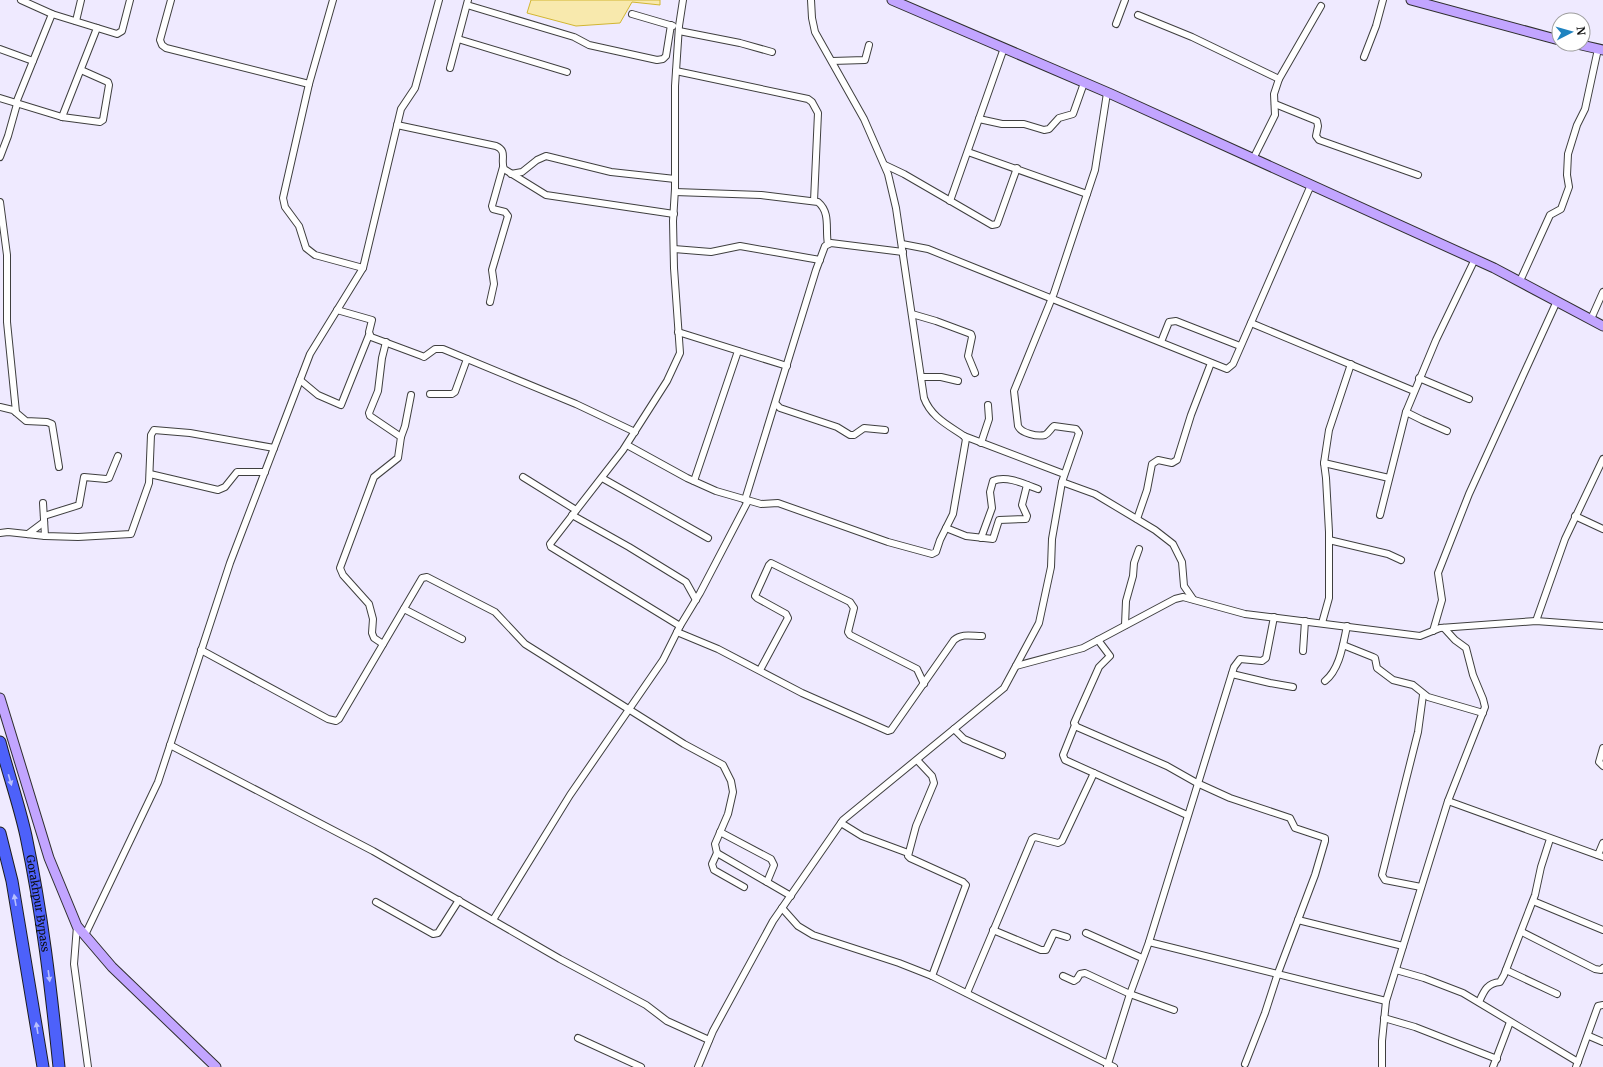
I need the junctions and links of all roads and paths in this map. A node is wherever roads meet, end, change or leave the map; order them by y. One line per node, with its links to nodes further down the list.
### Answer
1 (21, 0): 15 (street)
2 (81, 0): 18 (street)
3 (130, 0): 21 (street)
4 (171, 0): 39 (street)
5 (332, 0): 39 (street)
6 (439, 0): 46 (street)
7 (683, 0): 22 (street)
8 (811, 0): 32 (street)
9 (892, 0): 26 (street)
10 (1125, 0): 19 (street)
11 (1383, 0): 30 (street)
12 (1411, 0): 23 (street)
13 (468, 2): 20 (street); 24 (street)
14 (1321, 6): 37 (street)
15 (52, 14): 18 (street); 31 (street)
16 (632, 14): 20 (street)
17 (1138, 15): 37 (street)
18 (76, 21): 21 (street)
19 (1116, 24)
20 (671, 26): 22 (street)
21 (97, 28): 34 (street)
22 (679, 29): 29 (street); 35 (street)
23 (1551, 38)
24 (458, 39): 33 (street); 36 (street)
25 (869, 45): 32 (street)
26 (1004, 48): 38 (street); 45 (street)
27 (0, 49): 31 (street)
28 (1600, 50): 70 (street)
29 (772, 52)
30 (1364, 57)
31 (33, 61): 42 (street)
32 (832, 61): 50 (street)
33 (450, 68)
34 (80, 70): 44 (street); 44 (street)
35 (676, 71): 55 (street); 59 (street)
36 (567, 72)
37 (1279, 79): 43 (street)
38 (1084, 83): 40 (street); 45 (street)
39 (309, 84): 69 (street)
40 (1107, 93): 49 (street); 58 (street)
41 (0, 98): 42 (street)
42 (17, 104): 44 (street); 48 (street)
43 (1275, 104): 49 (street); 54 (street)
44 (62, 117)
45 (979, 119): 47 (street)
46 (397, 125): 51 (street); 69 (street)
47 (968, 152): 52 (street); 60 (street)
48 (0, 157)
49 (1253, 159): 56 (street)
50 (885, 165): 60 (street); 64 (street)
51 (503, 167): 53 (street); 74 (street)
52 (1018, 168): 58 (street); 60 (street)
53 (511, 174): 55 (street); 62 (street)
54 (1418, 176)
55 (675, 179): 57 (street)
56 (1311, 185): 67 (street); 78 (street)
57 (675, 192): 59 (street); 62 (street)
58 (1087, 194): 72 (street)
59 (814, 201): 63 (street)
60 (950, 201)
61 (0, 202): 102 (street)
62 (674, 214): 65 (street)
63 (828, 244): 66 (street); 68 (street)
64 (902, 244): 66 (street); 72 (street)
65 (674, 249): 68 (street); 80 (street)
66 (903, 252): 76 (street)
67 (1475, 259): 70 (street); 92 (street)
68 (820, 260): 89 (street)
69 (363, 268): 75 (street)
70 (1520, 281): 73 (street)
71 (1603, 292): 77 (street)
72 (1052, 299): 83 (street); 119 (street)
73 (1557, 301): 77 (street); 157 (street)
74 (490, 302)
75 (337, 310): 81 (street); 93 (street)
76 (912, 314): 90 (street); 91 (street)
77 (1591, 320): 79 (street)
78 (1251, 323): 84 (street); 88 (street)
79 (1603, 326)
80 (678, 332): 85 (street); 106 (street)
81 (369, 335): 82 (street); 93 (street)
82 (386, 342): 86 (street); 108 (street)
83 (1161, 342): 84 (street); 87 (street)
84 (1240, 346): 87 (street)
85 (738, 351): 89 (street); 124 (street)
86 (467, 359): 96 (street); 106 (street)
87 (1211, 363): 134 (street)
88 (1351, 364): 95 (street); 114 (street)
89 (787, 366): 99 (street)
90 (975, 373)
91 (921, 377): 94 (street); 107 (street)
92 (1420, 378): 95 (street); 98 (street)
93 (300, 380): 111 (street)
94 (958, 381)
95 (1414, 391): 103 (street)
96 (430, 394)
97 (411, 396): 108 (street)
98 (1469, 399)
99 (776, 404): 104 (street); 128 (street)
100 (988, 405): 109 (street)
101 (0, 407): 102 (street)
102 (16, 412): 115 (street)
103 (1406, 412): 105 (street); 123 (street)
104 (885, 430)
105 (1447, 431)
106 (635, 432): 110 (street)
107 (964, 436): 109 (street); 135 (street)
108 (400, 437): 161 (street)
109 (981, 443): 119 (street)
110 (627, 445): 122 (street); 124 (street)
111 (274, 448): 116 (street); 118 (street)
112 (118, 456): 133 (street)
113 (1603, 459): 117 (street)
114 (1324, 463): 123 (street); 142 (street)
115 (59, 467)
116 (265, 472): 118 (street); 163 (street)
117 (1596, 472): 121 (street); 132 (street)
118 (150, 474): 139 (street)
119 (1064, 474): 125 (street)
120 (522, 477): 130 (street)
121 (1603, 477)
122 (602, 478): 130 (street); 140 (street)
123 (1390, 478): 131 (street)
124 (694, 481): 128 (street)
125 (1062, 482): 134 (street); 165 (street)
126 (1027, 485): 127 (street); 141 (street); 141 (street)
127 (1038, 489)
128 (747, 500): 135 (street); 145 (street)
129 (43, 503): 133 (street)
130 (574, 513): 145 (street); 156 (street)
131 (1380, 515)
132 (1576, 516): 136 (street); 150 (street)
133 (44, 519): 138 (street); 139 (street)
134 (1137, 519): 146 (street)
135 (946, 528): 141 (street)
136 (1603, 529)
137 (0, 533): 138 (street)
138 (28, 534): 139 (street)
139 (45, 536)
140 (708, 538)
141 (981, 538)
142 (1329, 540): 144 (street); 151 (street)
143 (1139, 549): 152 (street)
144 (1401, 560)
145 (696, 600): 156 (street)
146 (1193, 600): 148 (street); 152 (street)
147 (404, 609): 159 (street); 161 (street); 173 (street)
148 (1274, 617): 149 (street); 167 (street)
149 (1305, 621): 151 (street); 164 (street)
150 (1536, 621): 154 (street); 155 (street)
151 (1322, 623): 153 (street)
152 (1125, 625): 160 (street)
153 (1347, 626): 157 (street); 162 (street)
154 (1603, 626)
155 (1444, 628): 157 (street); 174 (street)
156 (678, 629): 166 (street); 173 (street)
157 (1433, 631)
158 (982, 636): 169 (street)
159 (462, 639)
160 (1098, 640): 165 (street); 175 (street)
161 (383, 644): 163 (street)
162 (1343, 645): 168 (street); 171 (street)
163 (201, 650): 178 (street)
164 (1303, 651)
165 (1016, 666): 176 (street)
166 (760, 670): 169 (street); 169 (street)
167 (1232, 674): 170 (street); 184 (street)
168 (1325, 681)
169 (924, 684)
170 (1293, 687)
171 (1424, 695): 174 (street); 197 (street)
172 (0, 698): 205 (street)
173 (628, 710): 188 (street); 203 (street)
174 (1483, 713): 185 (street)
175 (1075, 725): 183 (street); 184 (street)
176 (954, 729): 180 (street); 181 (street)
177 (0, 742): 239 (highway, Gorakhpur Bypass, one-way to 239)
178 (170, 745): 199 (street); 210 (street)
179 (1603, 748): 182 (street)
180 (1002, 755)
181 (917, 760): 187 (street); 193 (street)
182 (1603, 766)
183 (1094, 773): 186 (street); 206 (street)
184 (1197, 783): 186 (street); 204 (street)
185 (1448, 801): 190 (street); 197 (street)
186 (1188, 815): 212 (street)
187 (841, 823): 193 (street); 198 (street)
188 (720, 832): 192 (street); 195 (street)
189 (0, 833): 238 (highway, one-way to 189)
190 (1550, 839): 194 (street); 200 (street)
191 (1603, 844): 194 (street)
192 (717, 853): 195 (street); 196 (street)
193 (908, 853): 219 (street)
194 (1601, 856)
195 (767, 882): 198 (street)
196 (744, 887)
197 (1420, 887): 213 (street)
198 (791, 896): 202 (street)
199 (459, 900): 201 (street); 203 (street)
200 (1533, 901): 207 (street); 208 (street)
201 (376, 902)
202 (782, 908): 219 (street); 232 (street)
203 (493, 920): 232 (street)
204 (1298, 920): 213 (street); 218 (street)
205 (77, 926): 210 (street); 240 (street)
206 (993, 930): 211 (street); 221 (street)
207 (1603, 930)
208 (1522, 932): 215 (street); 217 (street)
209 (1086, 933): 214 (street)
210 (85, 935): 241 (street)
211 (1067, 937)
212 (1149, 942): 214 (street); 218 (street)
213 (1403, 946): 216 (street)
214 (1142, 958): 222 (street)
215 (1603, 968)
216 (1396, 970): 224 (street); 225 (street)
217 (1506, 970): 223 (street); 225 (street)
218 (1278, 974): 224 (street); 235 (street)
219 (932, 976): 221 (street)
220 (1063, 976): 222 (street)
221 (967, 993): 237 (street)
222 (1130, 994): 227 (street); 237 (street)
223 (1557, 994)
224 (1386, 1001): 228 (street)
225 (1479, 1002): 229 (street)
226 (1603, 1005): 230 (street)
227 (1174, 1010)
228 (1384, 1018): 234 (street); 245 (street)
229 (1510, 1022): 234 (street); 236 (street)
230 (1589, 1036): 233 (street); 236 (street)
231 (578, 1038): 242 (street)
232 (709, 1040): 243 (street)
233 (1603, 1042)
234 (1497, 1059): 246 (street)
235 (1245, 1064)
236 (1577, 1064)
237 (1107, 1065): 244 (street)
238 (43, 1067)
239 (59, 1067)
240 (88, 1067)
241 (216, 1067)
242 (641, 1067)
243 (698, 1067)
244 (1114, 1067)
245 (1382, 1067)
246 (1493, 1067)

